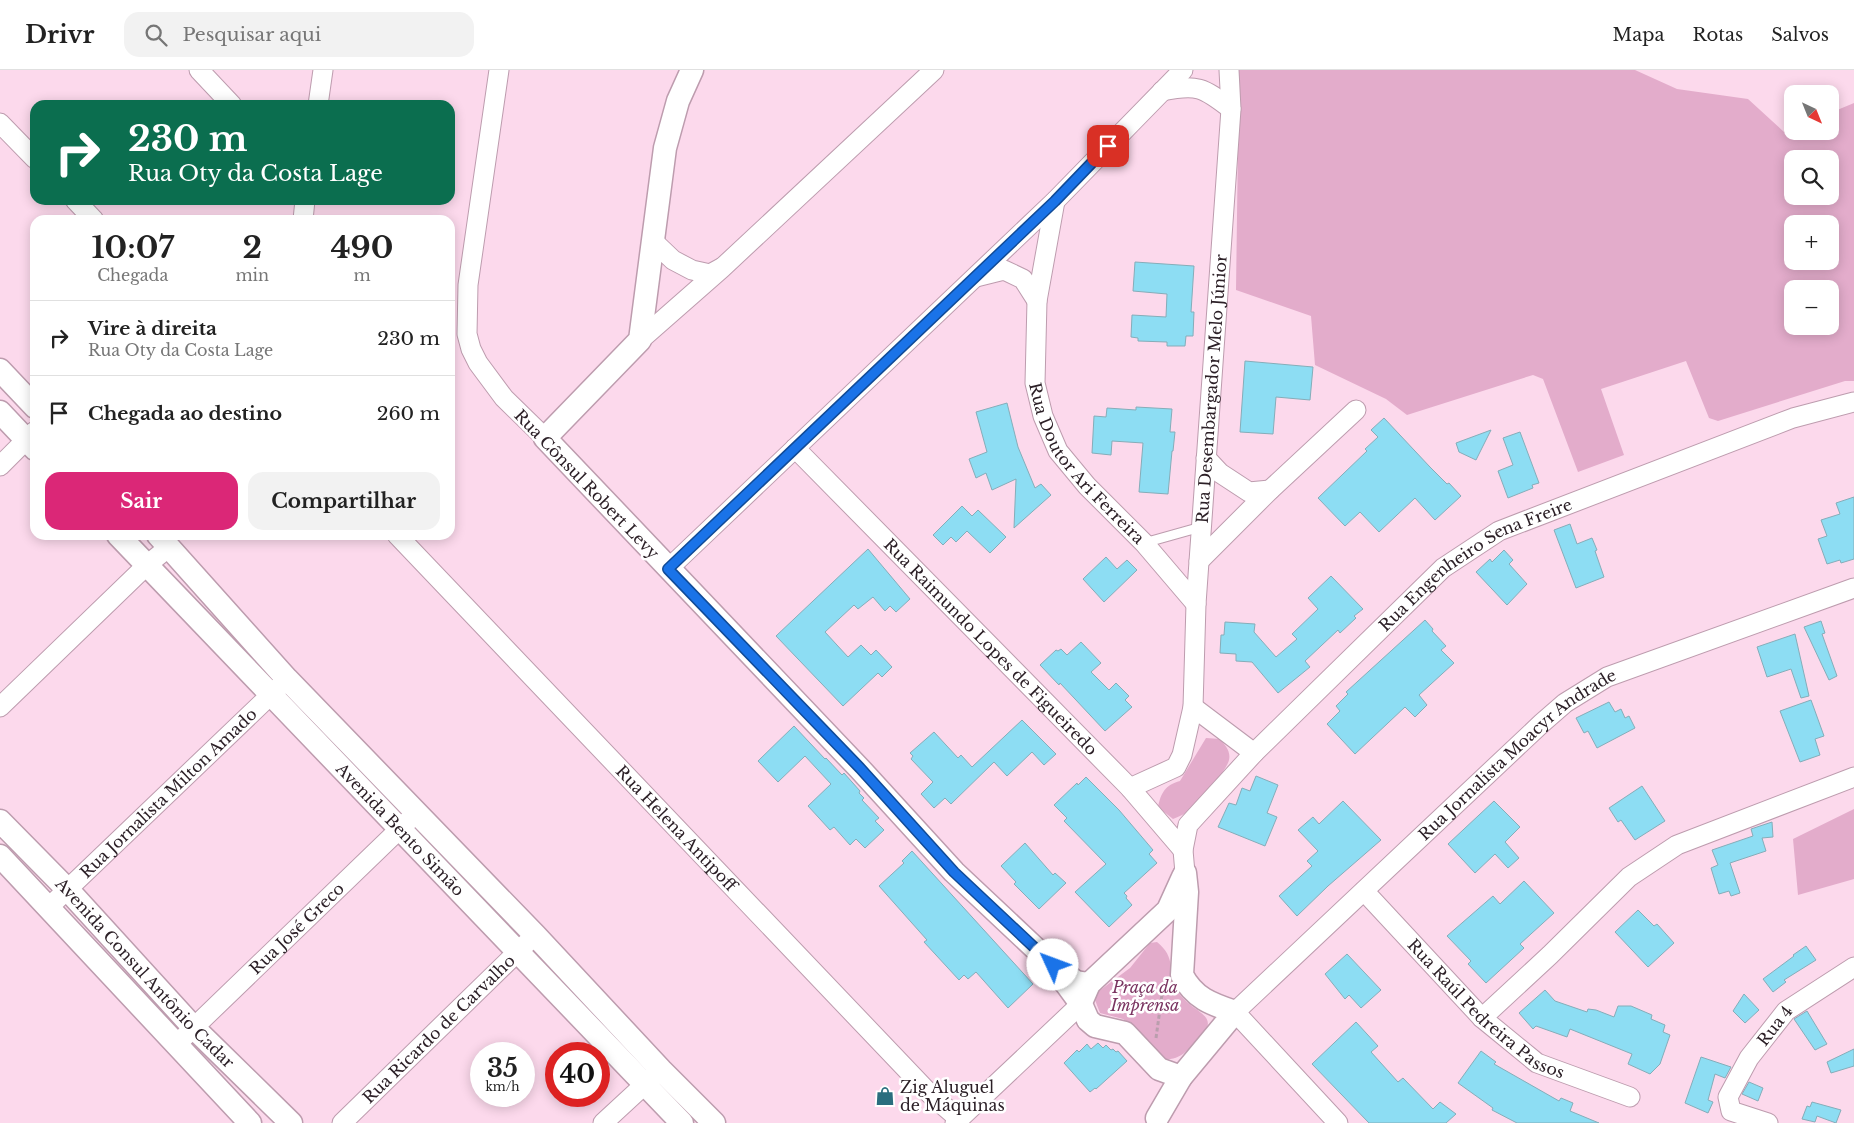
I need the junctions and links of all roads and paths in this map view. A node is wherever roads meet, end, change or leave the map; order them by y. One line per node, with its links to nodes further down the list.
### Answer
1 (199, 70): 9 (street)
2 (323, 70): 10 (street)
3 (499, 70): 28 (street, Rua Cônsul Robert Levy)
4 (692, 70): 17 (street)
5 (934, 70): 18 (street)
6 (1183, 70): 8 (street)
7 (1229, 70): 11 (street, Rua Desembargador Melo Júnior)
8 (1162, 90): 11 (street); 14 (street)
9 (227, 100)
10 (319, 100)
11 (1231, 109): 31 (street, Rua Desembargador Melo Júnior)
12 (0, 123): 13 (street)
13 (30, 154)
14 (1055, 201): 19 (street); 20 (street, Rua Doutor Ari Ferreira)
15 (79, 205): 16 (street)
16 (89, 215)
17 (653, 241): 18 (street); 21 (street)
18 (722, 268): 21 (street)
19 (973, 278): 20 (street); 30 (street)
20 (1037, 301): 38 (street, Rua Doutor Ari Ferreira)
21 (640, 340): 28 (street)
22 (0, 370): 23 (street)
23 (30, 402)
24 (1854, 402): 48 (street, Rua Engenheiro Sena Freire)
25 (1356, 410): 33 (street)
26 (0, 412): 27 (street)
27 (30, 438)
28 (545, 438): 41 (street, Rua Cônsul Robert Levy)
29 (30, 442): 32 (street)
30 (795, 448): 41 (street); 50 (street, Rua Raimundo Lopes de Figueiredo)
31 (1206, 458): 33 (street); 34 (street, Rua Desembargador Melo Júnior)
32 (0, 466)
33 (1270, 490): 39 (street)
34 (1201, 527): 38 (lane); 39 (street, Rua Desembargador Melo Júnior)
35 (123, 540): 40 (street, Avenida Bento Simão)
36 (402, 540): 77 (street, Rua Helena Antipoff)
37 (163, 541): 40 (street); 44 (street, Avenida Bento Simão)
38 (1144, 543): 43 (street, Rua Doutor Ari Ferreira)
39 (1200, 561): 43 (street, Rua Desembargador Melo Júnior)
40 (147, 565): 45 (street, Avenida Bento Simão); 47 (street)
41 (668, 569): 65 (street, Rua Cônsul Robert Levy)
42 (1854, 588): 57 (street, Rua Jornalista Moacyr Andrade)
43 (1196, 604): 46 (street, Rua Desembargador Melo Júnior)
44 (287, 679): 45 (street, Rua Jornalista Milton Amado); 52 (street, Avenida Bento Simão)
45 (272, 695): 52 (street, Avenida Bento Simão); 56 (street, Rua Jornalista Milton Amado)
46 (1192, 707): 48 (street); 50 (street, Rua Desembargador Melo Júnior)
47 (0, 708)
48 (1254, 753): 53 (street, Rua Engenheiro Sena Freire)
49 (1854, 777): 68 (street)
50 (1130, 788): 53 (street, Rua Raimundo Lopes de Figueiredo)
51 (0, 821): 56 (street, Avenida Consul Antônio Cadar)
52 (408, 821): 60 (street, Avenida Bento Simão); 61 (street, Avenida Bento Simão); 69 (street, Rua José Greco)
53 (1183, 850): 55 (street)
54 (0, 856): 58 (street, Avenida Consul Antônio Cadar)
55 (1185, 874): 59 (street); 62 (street)
56 (68, 890): 58 (street, Rua Jornalista Milton Amado); 69 (street, Avenida Consul Antônio Cadar)
57 (1364, 891): 67 (street, Rua Jornalista Moacyr Andrade); 68 (street, Rua Raúl Pedreira Passos)
58 (49, 907): 71 (street, Avenida Consul Antônio Cadar)
59 (1148, 929): 62 (street); 65 (street)
60 (535, 935): 61 (street, Rua Ricardo de Carvalho); 73 (street, Avenida Bento Simão)
61 (517, 952): 73 (street, Avenida Bento Simão); 80 (street, Rua Ricardo de Carvalho)
62 (1182, 952): 66 (street)
63 (1854, 967): 85 (street, Rua 4)
64 (1164, 978): 72 (path)
65 (1085, 994): 72 (street); 77 (street)
66 (1212, 1004): 67 (street); 70 (street)
67 (1235, 1012): 70 (street); 84 (street)
68 (1482, 1018): 75 (street, Rua Raúl Pedreira Passos)
69 (194, 1028): 71 (street, Rua José Greco); 79 (street, Avenida Consul Antônio Cadar)
70 (1218, 1033): 74 (street)
71 (176, 1044): 78 (street, Avenida Consul Antônio Cadar)
72 (1152, 1061): 74 (street); 76 (street)
73 (653, 1077): 81 (street); 82 (street, Avenida Bento Simão); 83 (street, Avenida Bento Simão)
74 (1181, 1077): 76 (street)
75 (1630, 1097)
76 (1157, 1120)
77 (957, 1121)
78 (250, 1123)
79 (291, 1123)
80 (342, 1123)
81 (603, 1123)
82 (682, 1123)
83 (714, 1123)
84 (1338, 1123)
85 (1768, 1123)

